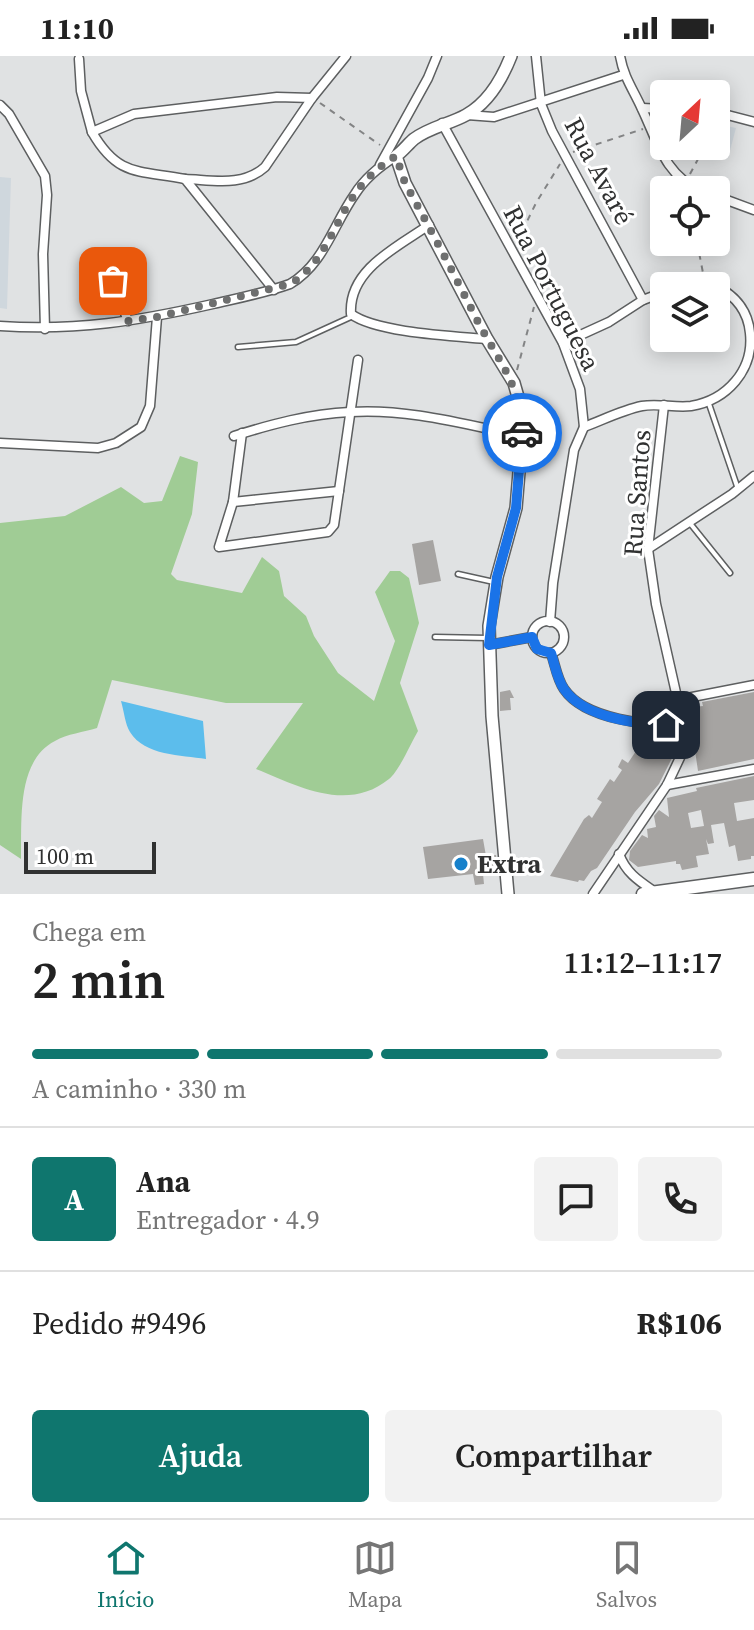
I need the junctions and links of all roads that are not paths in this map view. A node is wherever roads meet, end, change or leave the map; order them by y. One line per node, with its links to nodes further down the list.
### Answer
1 (346, 56): 8 (street)
2 (437, 56): 18 (street)
3 (511, 56): 13 (main road)
4 (536, 56): 9 (street, Rua Avaré)
5 (620, 56): 7 (street)
6 (79, 59): 17 (street)
7 (623, 75): 9 (street); 11 (street)
8 (312, 98): 17 (street); 20 (street)
9 (541, 104): 13 (street); 28 (street, Rua Avaré)
10 (0, 105): 33 (street)
11 (642, 108): 12 (street); 19 (street)
12 (650, 108)
13 (467, 115): 16 (main road)
14 (730, 116): 15 (street)
15 (754, 122)
16 (442, 123): 18 (main road); 36 (street, Rua Portuguesa)
17 (92, 132): 20 (street)
18 (393, 154): 23 (main road); 25 (street)
19 (677, 176)
20 (185, 179): 25 (street)
21 (730, 201): 22 (street)
22 (754, 210)
23 (429, 225): 29 (street); 35 (main road)
24 (105, 260): 31 (street)
25 (274, 290): 30 (street)
26 (730, 295): 34 (street)
27 (650, 297): 28 (street)
28 (643, 300): 36 (street)
29 (353, 316): 35 (street); 37 (lane)
30 (157, 317): 31 (street); 44 (street)
31 (128, 321): 33 (street)
32 (0, 326): 33 (street)
33 (45, 329)
34 (752, 335): 39 (street)
35 (487, 339): 43 (main road)
36 (563, 343): 42 (street, Rua Portuguesa)
37 (238, 347)
38 (358, 360): 41 (street)
39 (708, 401): 40 (street); 46 (lane)
40 (664, 405): 42 (street); 50 (street, Rua Santos)
41 (351, 412): 43 (street); 47 (street); 48 (street)
42 (584, 427): 54 (street, Rua Portuguesa)
43 (522, 436): 53 (main road)
44 (0, 443)
45 (754, 476): 46 (street)
46 (738, 489): 49 (street)
47 (339, 491): 48 (street); 48 (street)
48 (233, 502)
49 (689, 522): 50 (street); 51 (lane)
50 (648, 549): 60 (street, Rua Santos)
51 (730, 573)
52 (458, 574): 53 (lane)
53 (496, 583): 57 (main road)
54 (550, 622): 56 (street); 58 (street, Rua Portuguesa)
55 (435, 637): 57 (lane)
56 (532, 637): 57 (street); 58 (street, Rua Portuguesa)
57 (489, 642): 68 (main road)
58 (551, 653): 61 (street, Rua Portuguesa)
59 (754, 685): 60 (street)
60 (677, 700): 61 (street, Rua Santos)
61 (683, 724): 63 (street)
62 (754, 769): 63 (street)
63 (667, 785): 64 (street)
64 (619, 854): 67 (street); 69 (street)
65 (754, 879): 66 (main road)
66 (670, 892): 67 (main road)
67 (650, 893)
68 (508, 894)
69 (593, 894)

